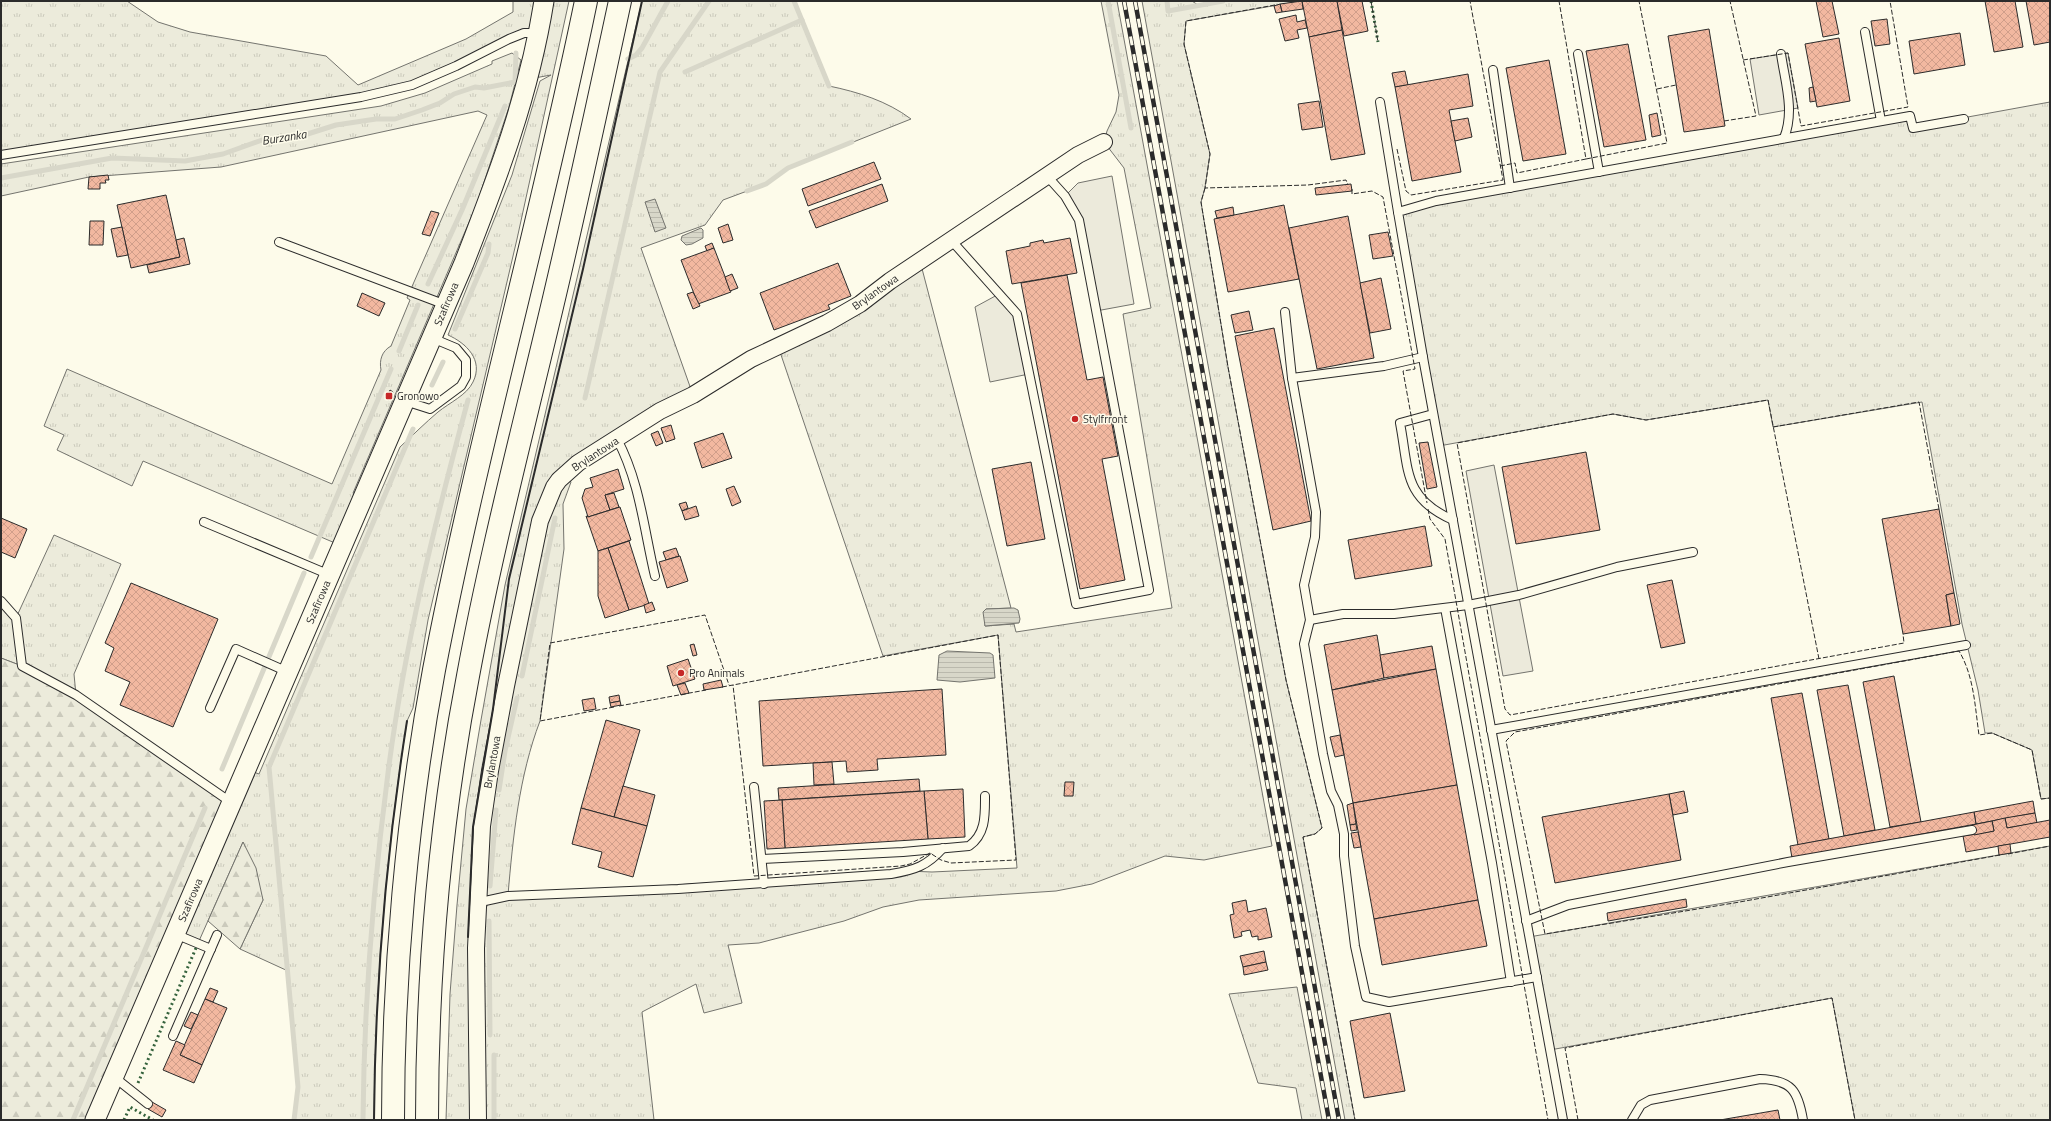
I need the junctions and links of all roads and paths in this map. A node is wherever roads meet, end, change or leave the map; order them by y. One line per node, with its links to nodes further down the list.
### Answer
1 (544, 1): 5 (street, Szafirowa)
2 (586, 1): 60 (highway)
3 (620, 1): 61 (highway)
4 (1865, 32): 11 (lane)
5 (539, 34): 14 (lane); 21 (street, Szafirowa)
6 (1578, 54): 15 (lane)
7 (1781, 54): 12 (lane)
8 (1493, 70): 17 (lane)
9 (1380, 102): 18 (lane)
10 (1964, 119): 11 (lane)
11 (1881, 121): 12 (lane)
12 (1784, 138): 15 (lane)
13 (1104, 142): 16 (street, Brylantowa)
14 (1, 154)
15 (1599, 172): 17 (lane)
16 (1047, 176): 19 (street, Brylantowa); 19 (lane)
17 (1510, 188): 18 (lane)
18 (1398, 212): 24 (lane)
19 (951, 240): 28 (street, Brylantowa)
20 (279, 242): 21 (lane)
21 (446, 305): 23 (street, Szafirowa)
22 (1286, 312): 25 (lane)
23 (432, 338): 26 (street, Szafirowa); 26 (lane)
24 (1423, 357): 25 (lane); 27 (lane)
25 (1292, 378): 37 (lane)
26 (405, 401): 32 (street, Szafirowa)
27 (1433, 414): 29 (lane); 29 (lane)
28 (617, 440): 33 (lane); 49 (street, Brylantowa)
29 (1453, 520): 35 (lane)
30 (204, 522): 32 (lane)
31 (1693, 552): 35 (lane)
32 (330, 575): 39 (street, Szafirowa)
33 (655, 576)
34 (1, 601): 44 (lane)
35 (1468, 605): 36 (lane); 41 (lane)
36 (1445, 608): 37 (lane); 55 (lane)
37 (1310, 620): 55 (lane)
38 (1966, 645): 41 (lane)
39 (288, 672): 40 (lane); 44 (street, Szafirowa)
40 (210, 708)
41 (1491, 730): 50 (lane)
42 (754, 787): 47 (lane)
43 (985, 796): 46 (lane)
44 (232, 803): 51 (street, Szafirowa)
45 (1972, 830): 50 (lane)
46 (944, 848): 47 (lane); 48 (lane)
47 (762, 859): 48 (lane)
48 (764, 884): 49 (lane)
49 (476, 908): 62 (street, Brylantowa)
50 (1526, 921): 54 (lane)
51 (175, 934): 53 (lane); 57 (street, Szafirowa)
52 (217, 935): 53 (lane)
53 (211, 949): 56 (lane)
54 (1537, 977): 55 (lane); 63 (lane)
55 (1511, 982)
56 (172, 1036)
57 (114, 1078): 58 (lane); 59 (street, Szafirowa)
58 (148, 1104)
59 (95, 1120)
60 (393, 1120)
61 (428, 1120)
62 (478, 1120)
63 (1563, 1120)
64 (1632, 1120): 65 (lane)
65 (1803, 1120)

